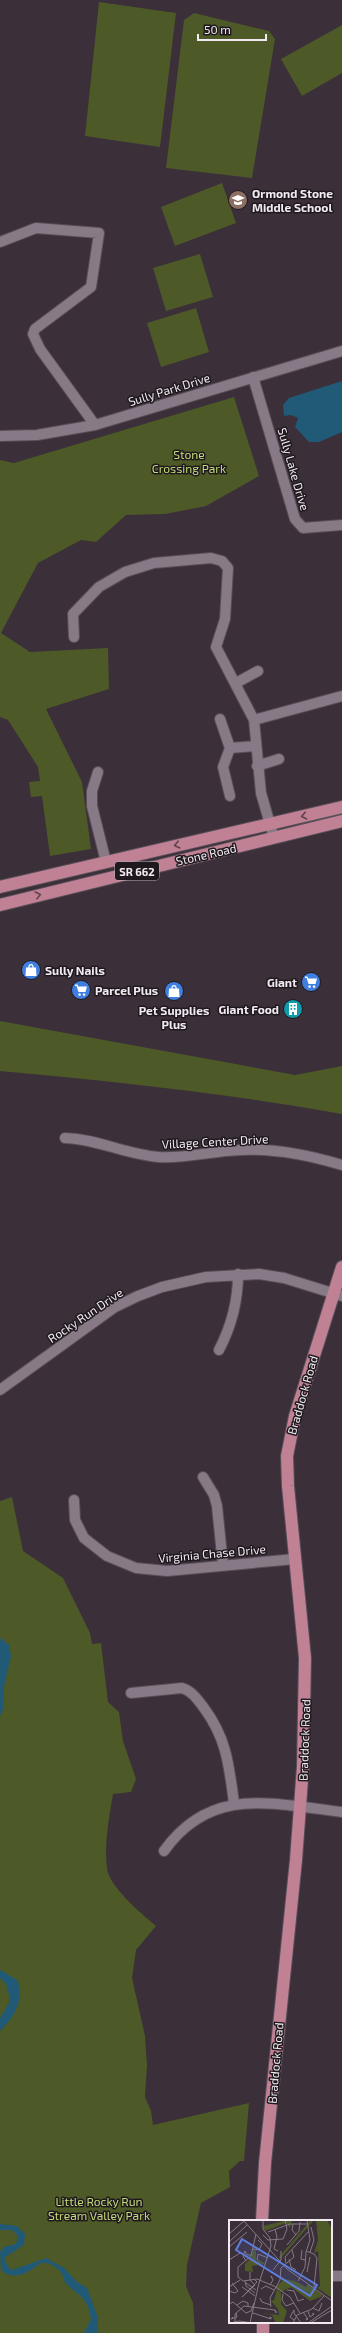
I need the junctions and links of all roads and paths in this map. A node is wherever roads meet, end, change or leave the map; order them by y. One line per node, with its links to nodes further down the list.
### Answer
1 (0, 242): 4 (street)
2 (342, 351): 3 (street, Sully Park Drive)
3 (253, 377): 4 (street, Sully Park Drive); 6 (street, Sully Lake Drive)
4 (95, 424): 5 (street, Sully Park Drive)
5 (0, 436)
6 (342, 525)
7 (74, 637): 9 (street)
8 (258, 671): 9 (street)
9 (236, 683): 12 (street)
10 (342, 696): 12 (street)
11 (220, 719): 14 (street)
12 (254, 720): 13 (street)
13 (256, 746): 14 (street); 16 (street)
14 (230, 748): 18 (street)
15 (279, 759): 16 (street)
16 (257, 766): 21 (street)
17 (98, 772): 23 (street)
18 (230, 796)
19 (342, 808): 21 (main road, Stone Road / SR 662, one-way to 21)
20 (342, 821): 22 (main road, Stone Road / SR 662)
21 (270, 824): 22 (street); 23 (main road, Stone Road / SR 662, one-way to 23)
22 (274, 838): 25 (main road, Stone Road / SR 662, one-way to 22)
23 (106, 862): 24 (main road, Stone Road / SR 662)
24 (0, 887)
25 (0, 905)
26 (65, 1138): 27 (street, Village Center Drive)
27 (342, 1165)
28 (342, 1267): 30 (main road, Braddock Road)
29 (238, 1274): 30 (street, Rocky Run Drive); 31 (street); 32 (street, Rocky Run Drive)
30 (338, 1294): 35 (main road, Braddock Road)
31 (219, 1350)
32 (0, 1390)
33 (203, 1477): 36 (street)
34 (74, 1500): 36 (street, Virginia Chase Drive)
35 (295, 1559): 36 (street, Virginia Chase Drive); 39 (main road, Braddock Road)
36 (223, 1565)
37 (131, 1693): 38 (street)
38 (234, 1803): 39 (street); 41 (street)
39 (301, 1807): 40 (street); 42 (main road, Braddock Road)
40 (342, 1812)
41 (164, 1851)
42 (262, 2220)
43 (262, 2323): 44 (main road)
44 (263, 2333)

